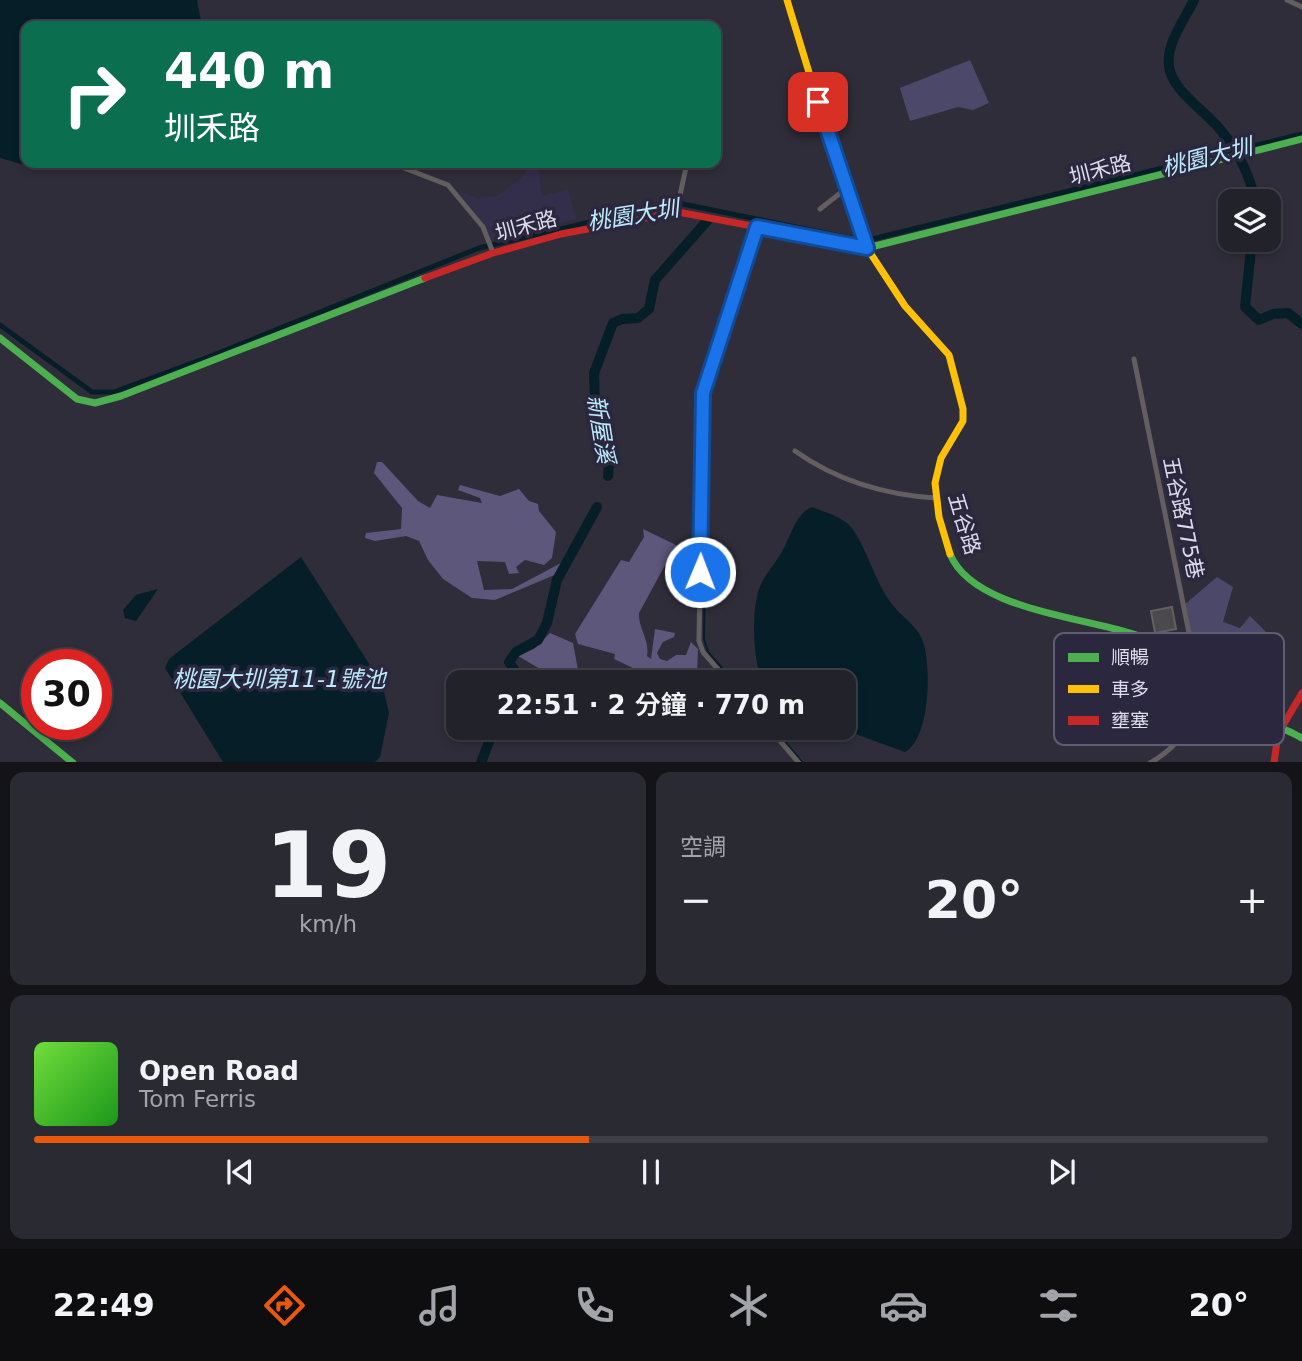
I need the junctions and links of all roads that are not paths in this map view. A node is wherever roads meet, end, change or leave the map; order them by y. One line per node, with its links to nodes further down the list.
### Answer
1 (787, 0): 7 (street, 五谷路)
2 (1287, 0): 3 (street)
3 (1302, 7)
4 (1302, 139): 11 (street, 圳禾路)
5 (404, 168): 12 (street)
6 (686, 168): 8 (street)
7 (848, 187): 9 (street); 11 (street, 五谷路)
8 (677, 208): 10 (street, 圳禾路); 12 (street, 圳禾路)
9 (820, 209)
10 (757, 227): 11 (street, 圳禾路); 19 (street)
11 (865, 241): 16 (street, 五谷路)
12 (493, 251): 13 (street, 圳禾路)
13 (0, 338)
14 (1134, 359): 18 (street, 五谷路775巷)
15 (795, 451): 16 (street)
16 (936, 498): 17 (street, 五谷路)
17 (1123, 633)
18 (1189, 633)
19 (719, 670)
20 (1302, 693): 22 (street)
21 (0, 703): 27 (street)
22 (1284, 718)
23 (1284, 730): 24 (street, 五谷路)
24 (1302, 738)
25 (780, 740): 28 (street)
26 (1171, 745): 29 (street)
27 (74, 762)
28 (799, 762)
29 (1150, 762)

